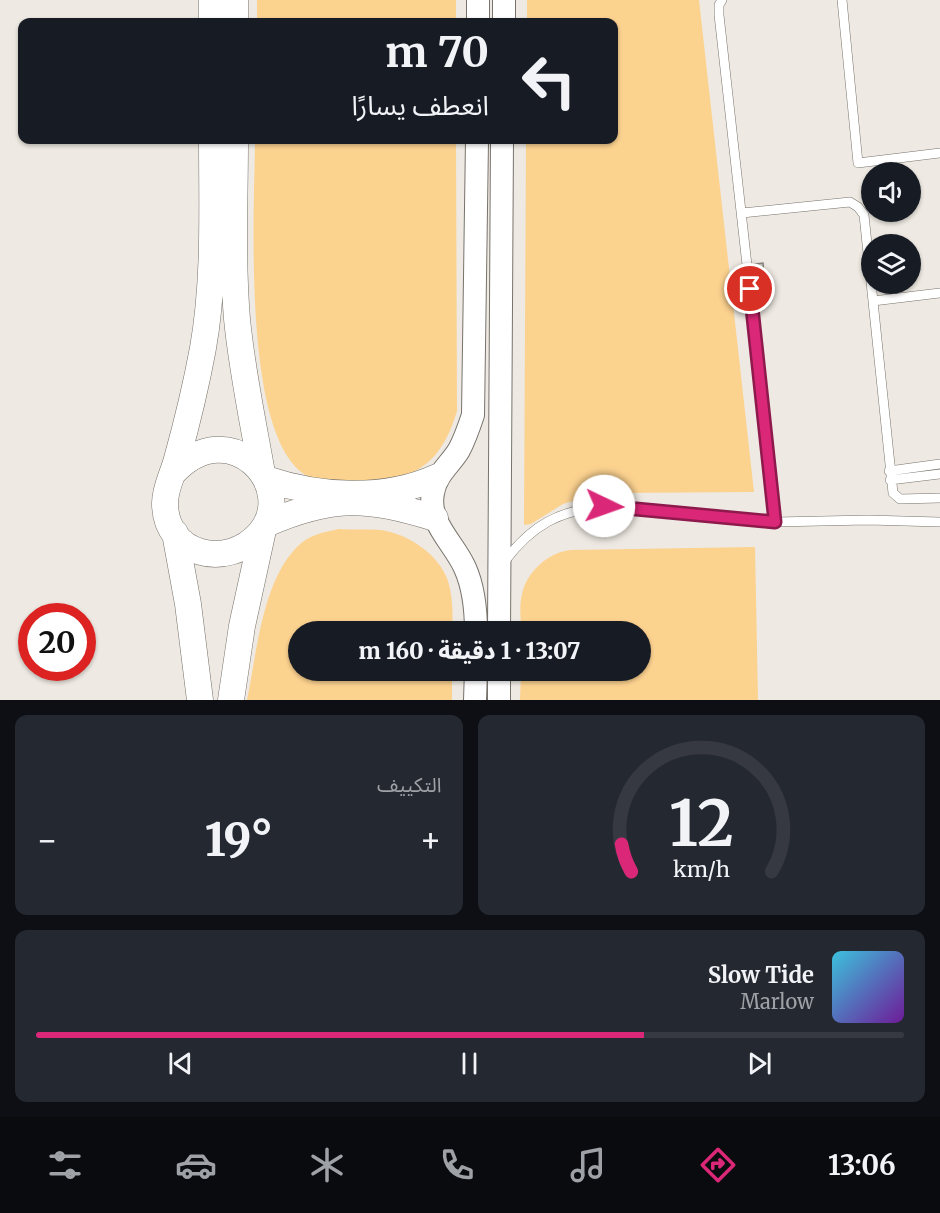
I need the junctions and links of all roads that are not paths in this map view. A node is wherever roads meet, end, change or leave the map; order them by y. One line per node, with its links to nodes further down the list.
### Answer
1 (212, 0): 7 (main road)
2 (235, 0): 8 (main road)
3 (478, 0): 9 (street)
4 (504, 0): 10 (street)
5 (722, 0): 16 (lane)
6 (842, 0): 15 (lane)
7 (212, 18)
8 (235, 18)
9 (478, 18)
10 (504, 18)
11 (212, 144): 24 (main road)
12 (235, 144): 27 (main road)
13 (477, 144): 21 (street)
14 (502, 144): 22 (street)
15 (940, 153)
16 (742, 213): 17 (lane); 20 (lane)
17 (747, 265)
18 (750, 289): 31 (lane)
19 (940, 293): 20 (lane)
20 (873, 301): 26 (lane)
21 (475, 371): 22 (street); 28 (street)
22 (500, 371): 35 (street)
23 (940, 464): 26 (lane)
24 (173, 473): 27 (main road); 34 (main road)
25 (940, 474): 26 (lane)
26 (890, 475): 29 (lane)
27 (264, 476): 28 (main road); 33 (main road)
28 (437, 477): 30 (street)
29 (940, 498)
30 (435, 518): 33 (main road); 36 (street)
31 (775, 522): 32 (lane); 35 (lane)
32 (940, 522)
33 (264, 527): 34 (main road); 41 (main road)
34 (175, 533): 40 (main road)
35 (499, 569): 37 (street)
36 (476, 621)
37 (499, 621)
38 (476, 681): 42 (street)
39 (499, 681): 43 (street)
40 (200, 700)
41 (231, 700)
42 (475, 700)
43 (499, 700)

